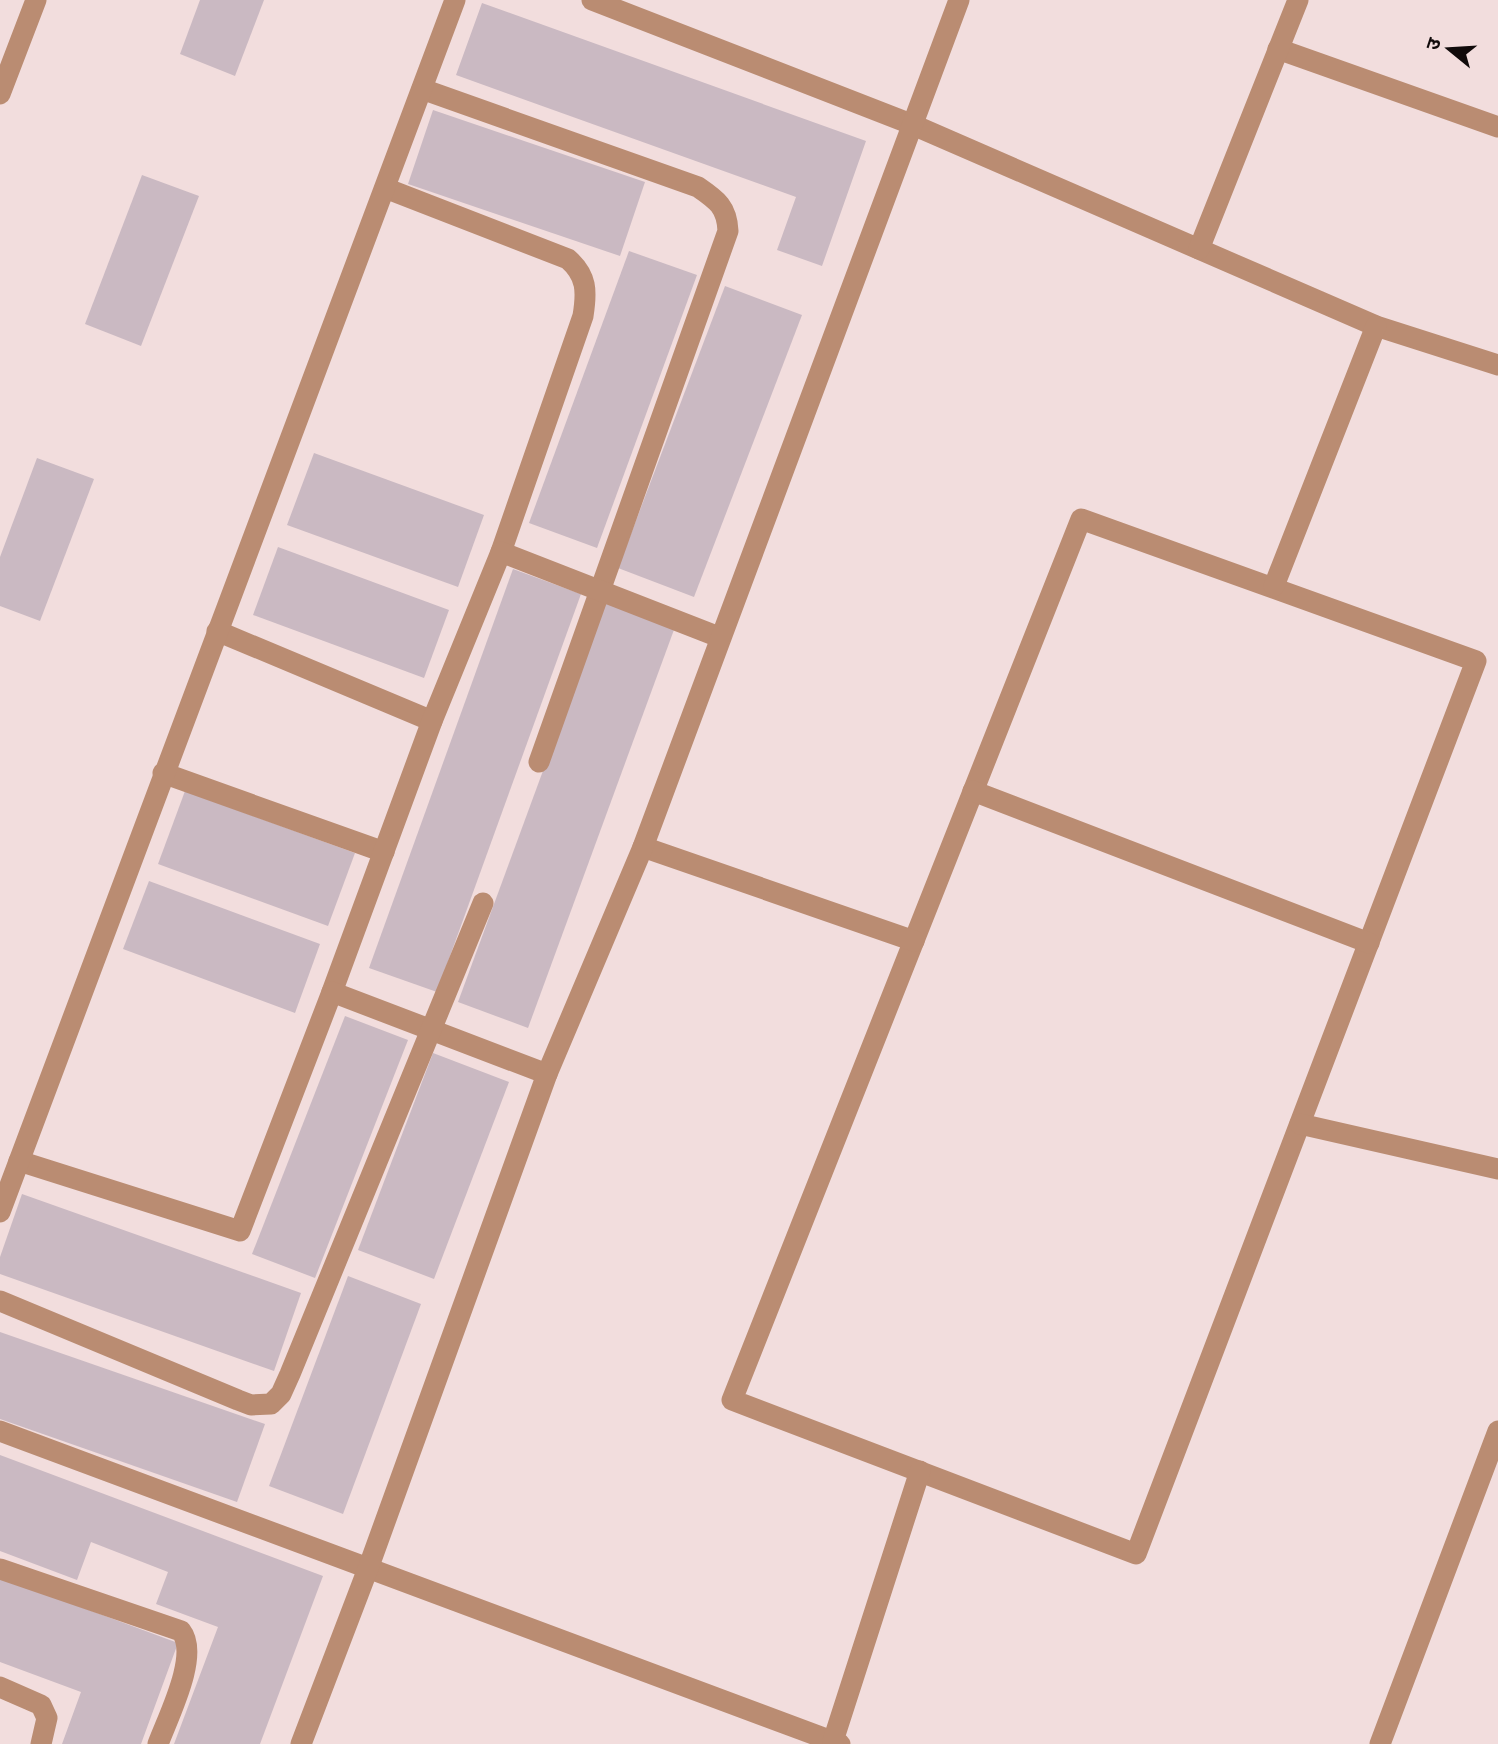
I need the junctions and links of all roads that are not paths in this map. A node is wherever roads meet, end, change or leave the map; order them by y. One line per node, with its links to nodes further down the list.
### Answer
1 (36, 0): 8 (street)
2 (455, 0): 7 (street)
3 (592, 0): 9 (street)
4 (959, 0): 9 (street)
5 (1298, 0): 6 (street)
6 (1278, 49): 10 (street); 12 (street)
7 (422, 89): 11 (street); 17 (street)
8 (0, 94)
9 (911, 124): 12 (street); 19 (street)
10 (1498, 127)
11 (385, 188): 15 (street); 18 (street)
12 (1199, 249): 13 (street)
13 (1376, 326): 14 (street); 16 (street)
14 (1498, 365)
15 (501, 552): 17 (street); 20 (street)
16 (1274, 586): 23 (street); 28 (street)
17 (602, 591): 19 (street); 21 (street)
18 (217, 631): 20 (street); 22 (street)
19 (719, 637): 24 (street)
20 (432, 721): 25 (street)
21 (539, 762)
22 (163, 773): 25 (street); 33 (street)
23 (973, 791): 27 (street); 28 (street)
24 (643, 847): 27 (street); 31 (street)
25 (384, 852): 29 (street)
26 (483, 903): 30 (street)
27 (914, 941): 39 (street)
28 (1368, 943): 32 (street)
29 (332, 992): 30 (street); 33 (street)
30 (432, 1028): 31 (street); 36 (street)
31 (547, 1074): 40 (street)
32 (1300, 1124): 34 (street); 39 (street)
33 (19, 1161): 35 (street)
34 (1498, 1169)
35 (0, 1212)
36 (0, 1301)
37 (0, 1430): 40 (street)
38 (1498, 1431): 47 (street)
39 (920, 1471): 43 (street)
40 (369, 1566): 43 (street); 46 (street)
41 (0, 1569): 45 (street)
42 (0, 1687): 44 (street)
43 (836, 1743)
44 (41, 1744)
45 (158, 1744)
46 (301, 1744)
47 (1380, 1744)

